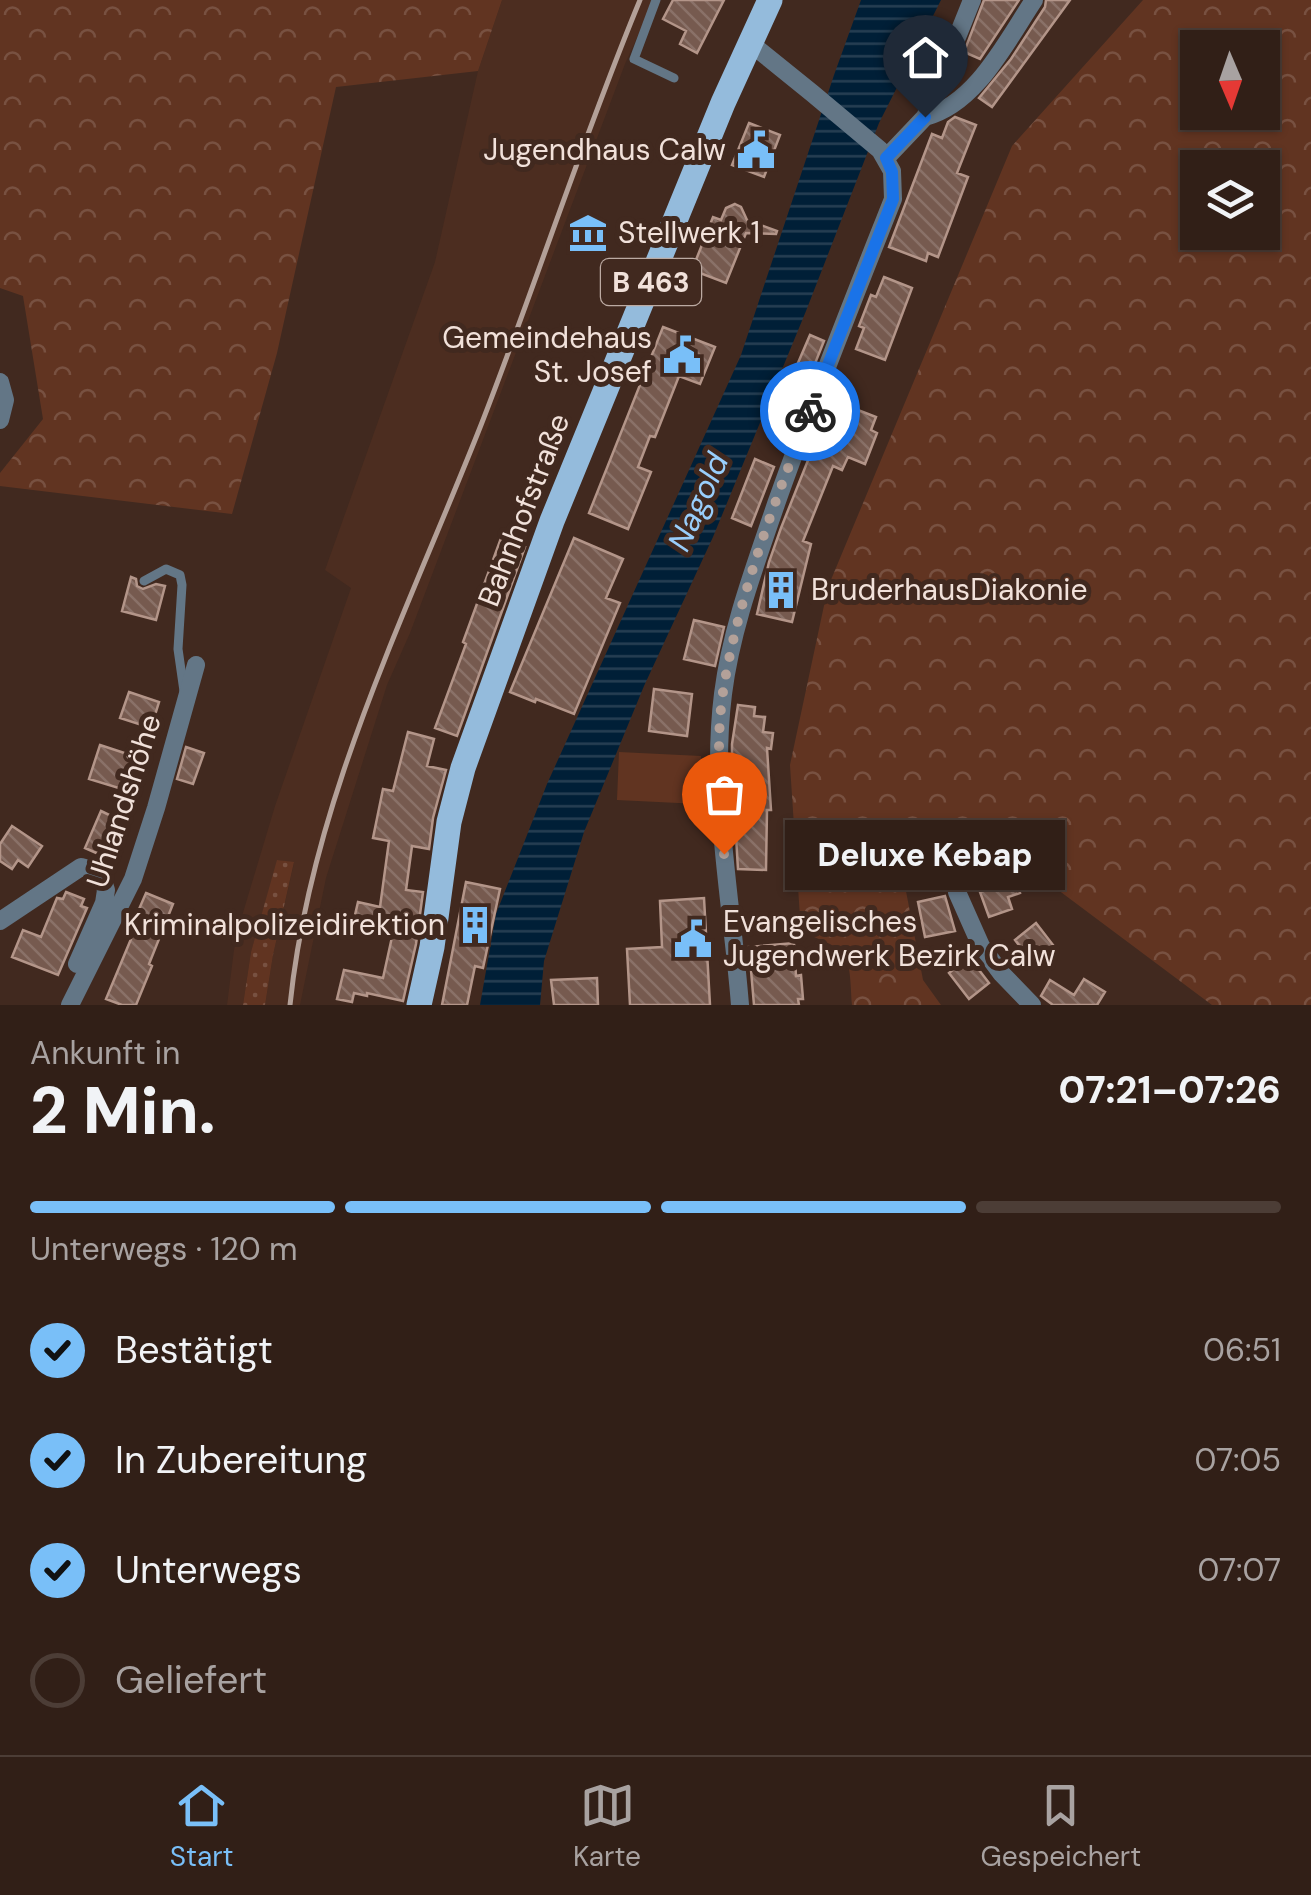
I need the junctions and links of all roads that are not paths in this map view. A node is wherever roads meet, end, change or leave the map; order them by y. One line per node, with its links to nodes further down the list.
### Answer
1 (656, 0): 6 (lane)
2 (770, 0): 5 (main road, Bahnhofstraße / B 463)
3 (972, 0): 7 (street)
4 (1034, 0): 7 (street)
5 (750, 44): 8 (street); 17 (main road, Bahnhofstraße / B 463)
6 (674, 78)
7 (925, 117): 8 (street)
8 (883, 154): 18 (street)
9 (0, 382): 10 (street)
10 (0, 420)
11 (144, 581): 13 (lane)
12 (196, 665): 13 (street, Uhlandshöhe)
13 (186, 698): 16 (street, Uhlandshöhe)
14 (957, 892): 19 (street)
15 (0, 921): 16 (street)
16 (72, 1001)
17 (419, 1005)
18 (740, 1005)
19 (1032, 1005)

